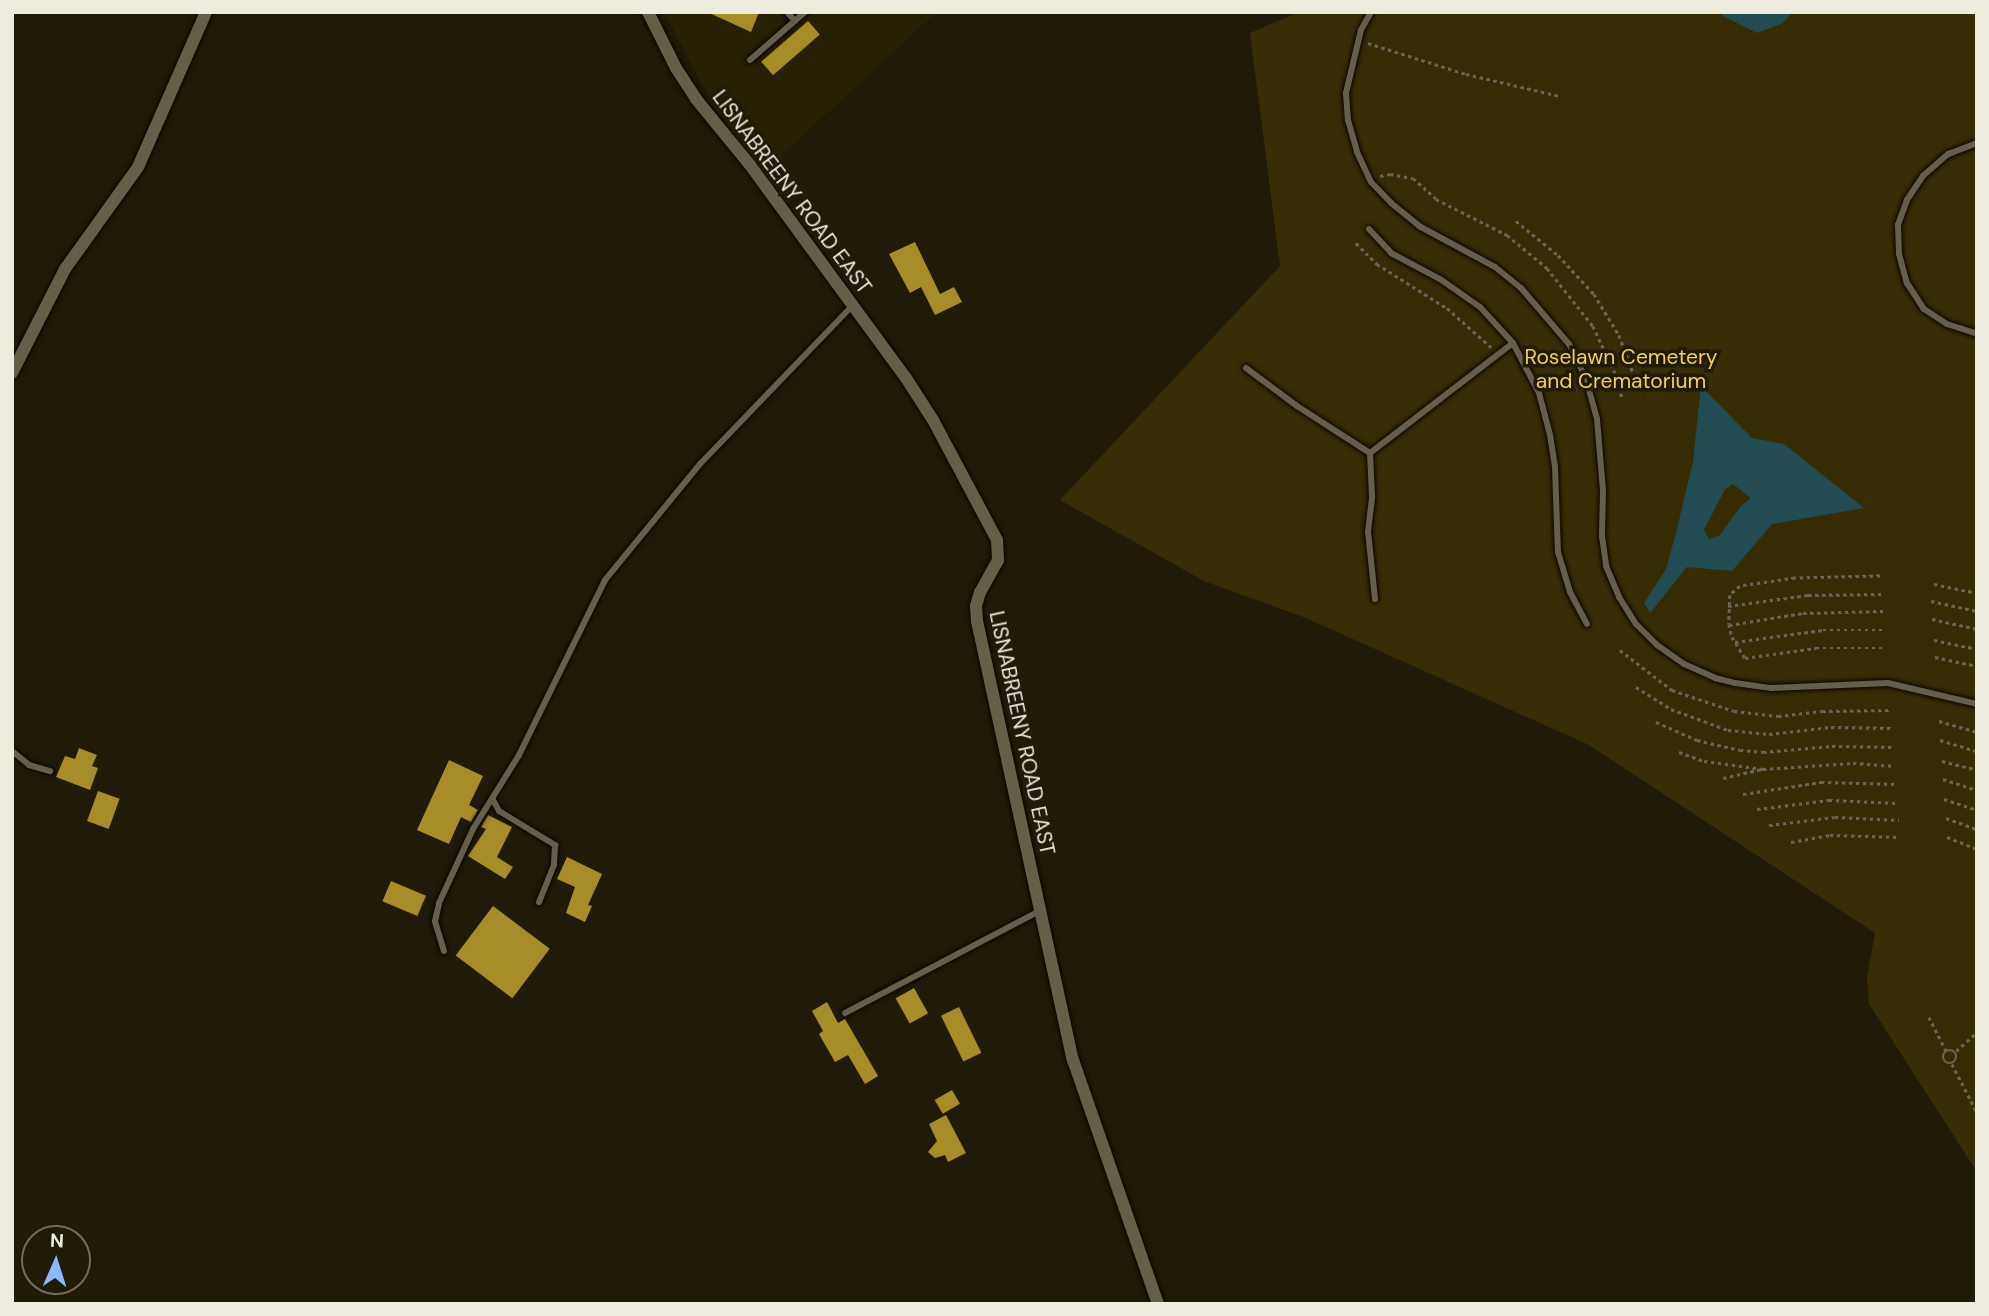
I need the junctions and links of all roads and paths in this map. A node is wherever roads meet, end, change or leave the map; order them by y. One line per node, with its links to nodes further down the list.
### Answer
1 (206, 12): 20 (street)
2 (648, 12): 15 (street, LISNABREENY ROAD EAST)
3 (787, 12): 6 (lane)
4 (805, 12): 6 (lane)
5 (1371, 12): 7 (lane)
6 (795, 21): 8 (lane)
7 (1358, 39): 9 (path); 11 (lane)
8 (750, 60)
9 (1560, 96)
10 (1977, 143): 16 (lane)
11 (1370, 179): 22 (path); 46 (lane)
12 (1516, 221): 21 (path)
13 (1369, 229): 17 (lane)
14 (1356, 243): 18 (path)
15 (853, 305): 68 (lane); 81 (street, LISNABREENY ROAD EAST)
16 (1977, 334)
17 (1513, 343): 18 (lane); 34 (lane)
18 (1499, 354): 23 (lane)
19 (1246, 368): 23 (lane)
20 (12, 373)
21 (1641, 394)
22 (1622, 398)
23 (1370, 453): 28 (lane)
24 (1880, 576): 30 (path)
25 (1934, 584): 26 (path)
26 (1977, 593)
27 (1881, 594): 30 (path)
28 (1376, 599)
29 (1931, 601): 32 (path)
30 (1728, 606): 35 (path)
31 (1883, 611): 35 (path)
32 (1977, 611)
33 (1932, 619): 37 (path)
34 (1587, 624)
35 (1729, 625): 39 (path)
36 (1884, 629): 39 (path)
37 (1977, 629)
38 (1934, 640): 41 (path)
39 (1735, 642): 40 (path)
40 (1886, 648)
41 (1977, 649)
42 (1620, 650): 47 (path)
43 (1935, 657): 44 (path)
44 (1977, 666)
45 (1636, 687): 50 (path)
46 (1977, 704)
47 (1891, 710)
48 (1939, 721): 51 (path)
49 (1656, 722): 53 (path)
50 (1892, 728)
51 (1977, 732)
52 (1940, 740): 55 (path)
53 (1894, 747)
54 (12, 751): 61 (lane)
55 (1977, 751)
56 (1679, 752): 59 (path)
57 (1942, 761): 60 (path)
58 (1895, 766): 59 (path)
59 (1763, 769): 62 (path)
60 (1977, 770)
61 (50, 771)
62 (1723, 778)
63 (1943, 779): 65 (path)
64 (1896, 784): 66 (path)
65 (1977, 790)
66 (1744, 794)
67 (1944, 799): 71 (path)
68 (493, 800): 80 (lane); 82 (lane)
69 (1898, 803): 70 (path)
70 (1757, 809)
71 (1977, 810)
72 (1945, 818): 75 (path)
73 (1899, 820): 74 (path)
74 (1769, 825)
75 (1977, 829)
76 (1900, 836): 78 (path)
77 (1947, 837): 79 (path)
78 (1791, 842)
79 (1977, 849)
80 (539, 902)
81 (1039, 911): 83 (lane); 90 (street, LISNABREENY ROAD EAST)
82 (444, 951)
83 (845, 1013)
84 (1929, 1017): 86 (path)
85 (1977, 1032): 87 (path)
86 (1946, 1051): 87 (path); 88 (path)
87 (1955, 1052): 88 (path)
88 (1952, 1064): 89 (path)
89 (1977, 1112)
90 (1158, 1304)

